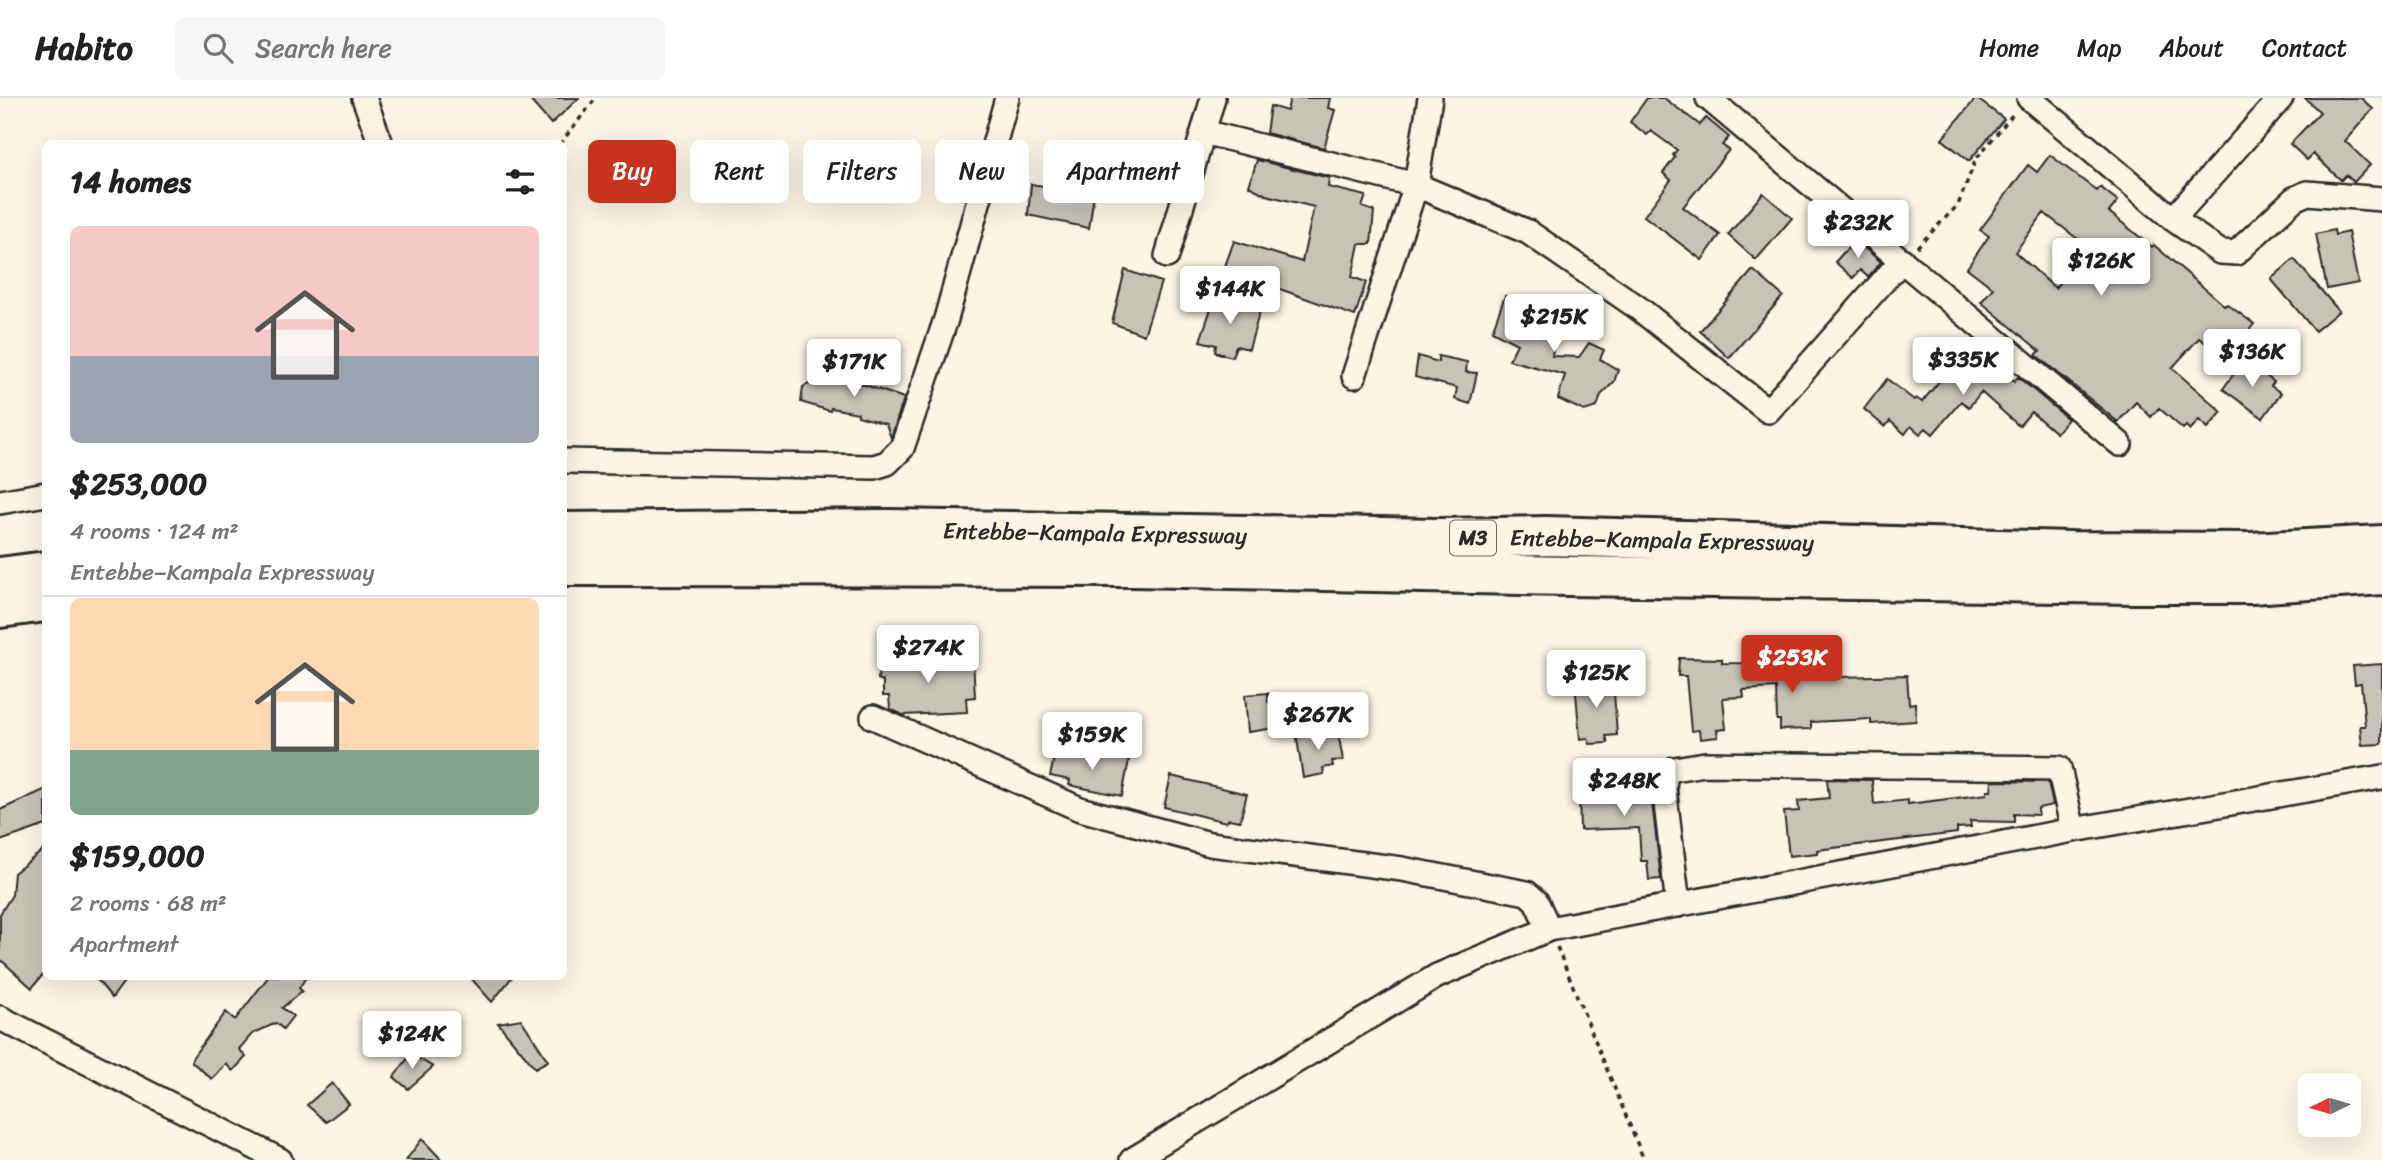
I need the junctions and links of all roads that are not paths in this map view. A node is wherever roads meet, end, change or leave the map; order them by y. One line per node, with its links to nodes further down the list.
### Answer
1 (364, 98): 9 (street)
2 (1007, 98): 17 (street)
3 (1213, 98): 8 (street)
4 (1430, 98): 10 (street)
5 (1708, 98): 14 (street)
6 (2281, 98): 12 (street)
7 (2023, 103): 12 (street)
8 (1203, 132): 10 (street); 13 (street)
9 (380, 140)
10 (1416, 185): 14 (street); 15 (street)
11 (2382, 198): 12 (street)
12 (2173, 219)
13 (1167, 256)
14 (1902, 260): 16 (street)
15 (1354, 376)
16 (2120, 444)
17 (567, 461)
18 (42, 495): 19 (street)
19 (0, 502)
20 (567, 531): 21 (highway, Entebbe–Kampala Expressway / M3)
21 (2382, 545)
22 (567, 565): 24 (highway, Entebbe–Kampala Expressway / M3)
23 (42, 572): 25 (highway)
24 (2382, 575)
25 (0, 578)
26 (42, 603): 27 (highway)
27 (0, 608)
28 (873, 716): 32 (street)
29 (2382, 778): 30 (street)
30 (2073, 830): 31 (street); 31 (street)
31 (1678, 905): 32 (street)
32 (1549, 929): 35 (street)
33 (0, 1018): 34 (street)
34 (280, 1160)
35 (1132, 1160)

